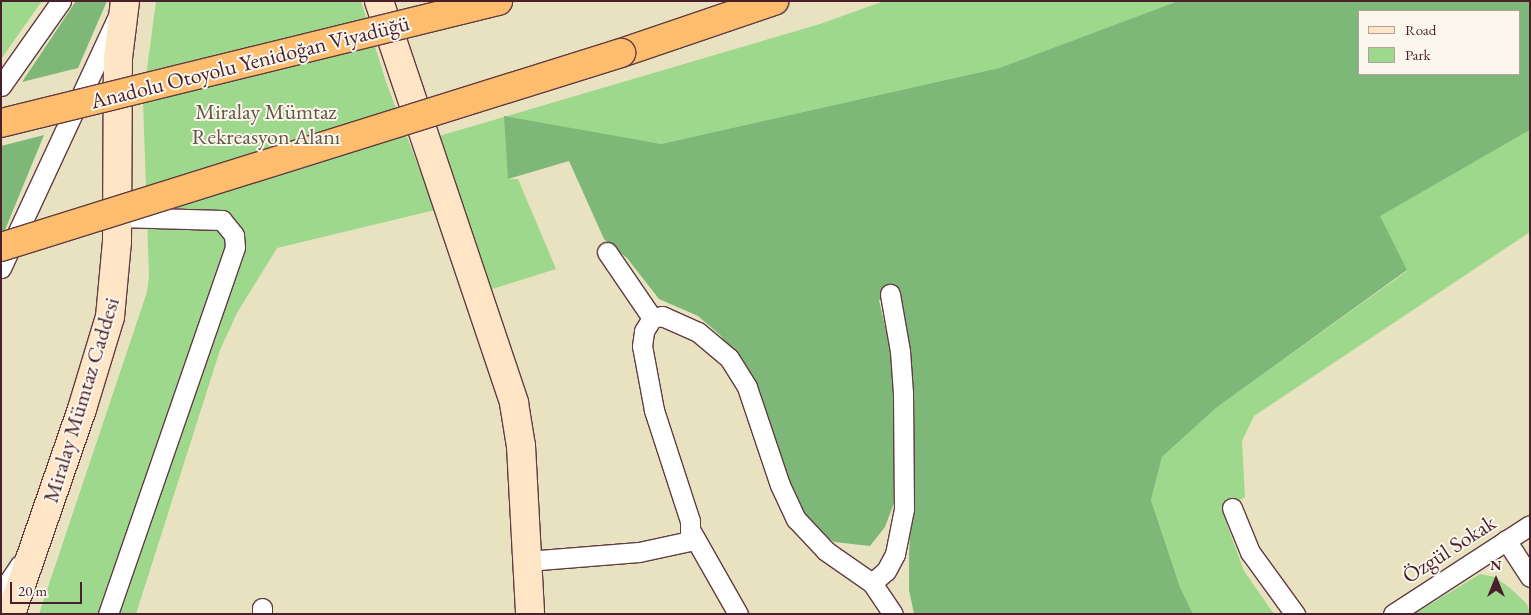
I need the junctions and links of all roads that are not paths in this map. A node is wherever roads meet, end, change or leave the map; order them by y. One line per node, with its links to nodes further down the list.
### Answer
1 (61, 1): 6 (street)
2 (125, 1): 8 (main road, Miralay Mümtaz Caddesi); 11 (street)
3 (379, 1): 19 (main road)
4 (498, 1): 7 (highway, Anadolu Otoyolu Yenidoğan Viyadüğü, bridge)
5 (774, 1): 9 (highway, bridge)
6 (1, 86)
7 (1, 123)
8 (117, 217): 17 (main road, Miralay Mümtaz Caddesi); 24 (street)
9 (1, 247)
10 (607, 252): 13 (street)
11 (1, 268)
12 (890, 294): 21 (street)
13 (652, 318): 16 (street); 21 (street)
14 (1232, 508): 28 (street)
15 (1530, 525): 18 (street, Özgül Sokak)
16 (692, 533): 19 (street); 26 (street)
17 (38, 538): 22 (street); 23 (main road, Miralay Mümtaz Caddesi)
18 (1506, 540): 20 (street); 29 (street, Özgül Sokak)
19 (527, 561): 25 (main road)
20 (1530, 576)
21 (872, 583): 27 (street)
22 (1, 593)
23 (11, 614)
24 (108, 614)
25 (530, 614)
26 (738, 614)
27 (894, 614)
28 (1295, 614)
29 (1393, 614)

